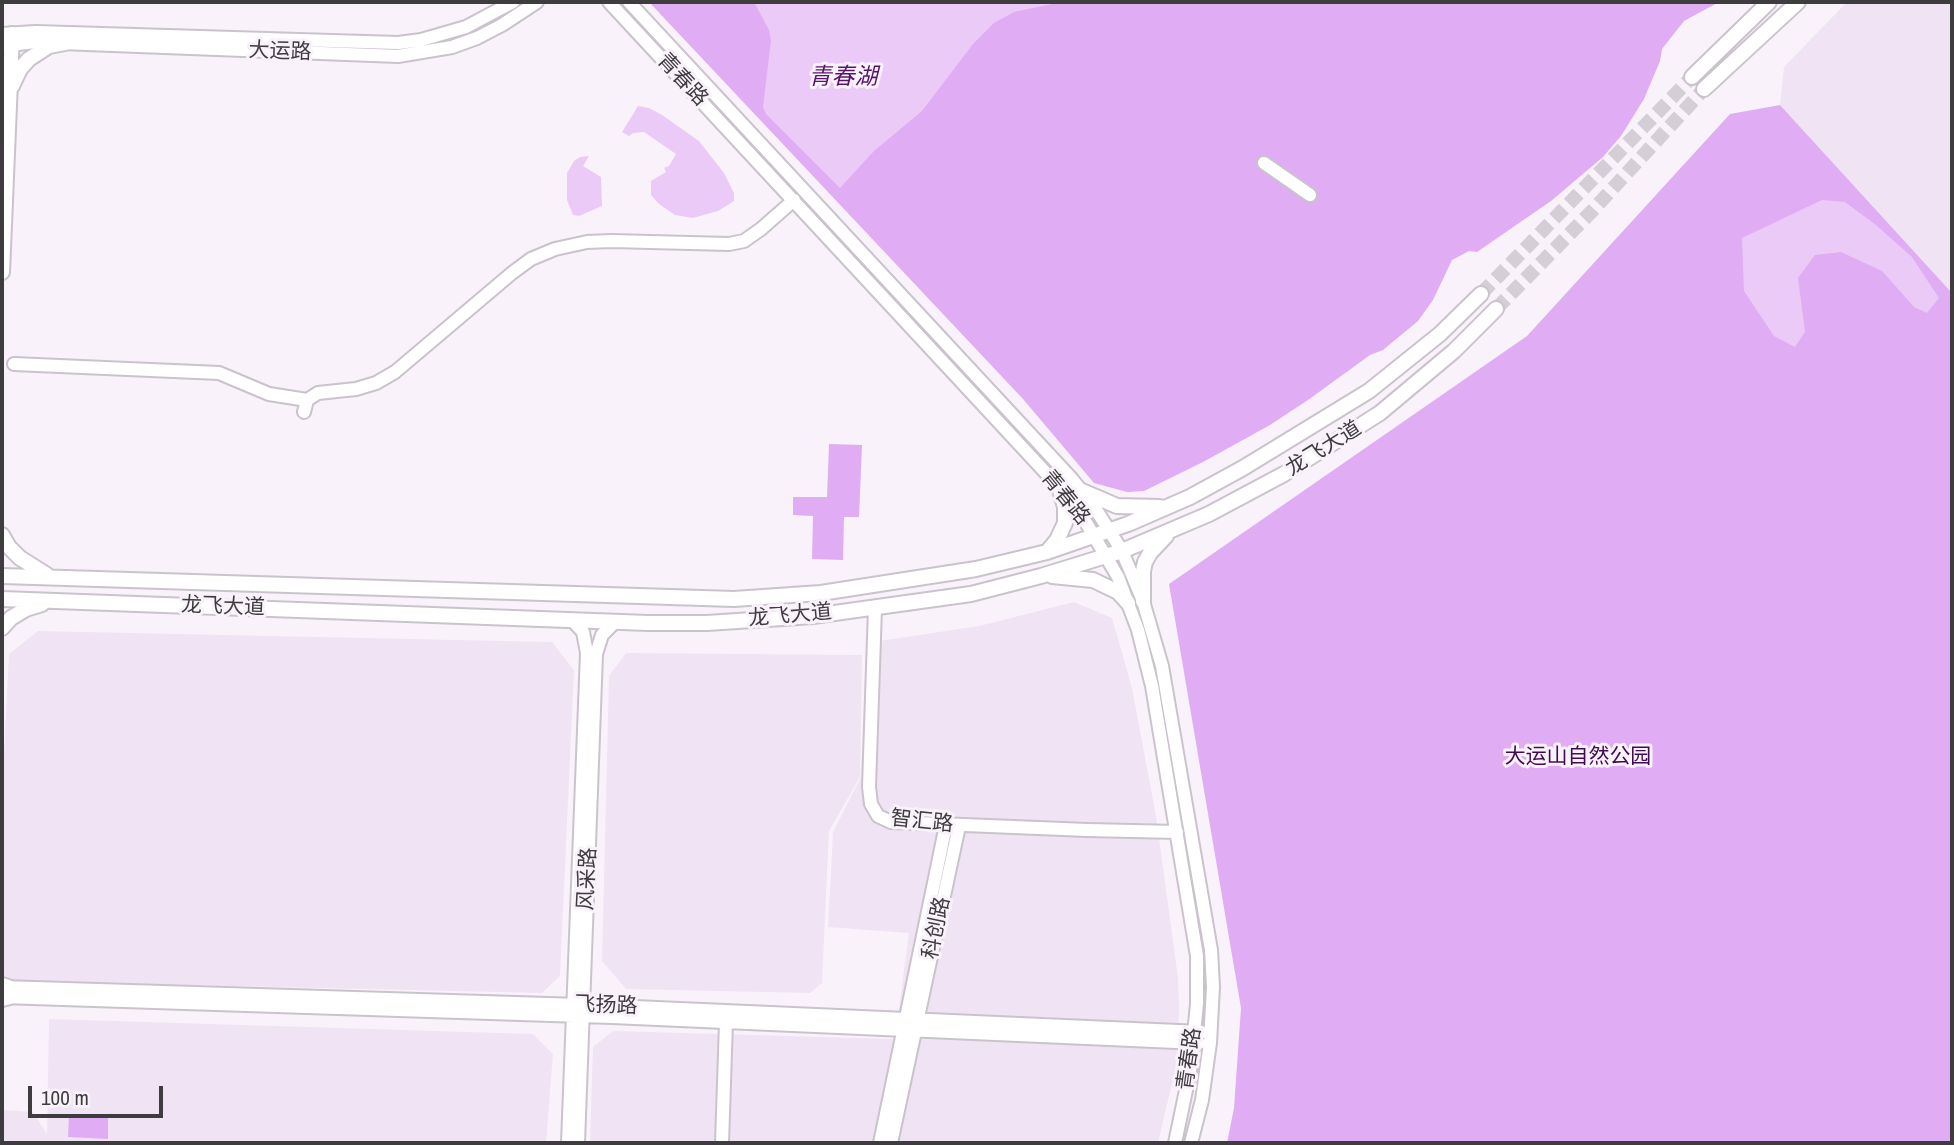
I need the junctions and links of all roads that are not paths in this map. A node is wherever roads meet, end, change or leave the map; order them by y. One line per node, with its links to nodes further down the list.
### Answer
1 (513, 2): 7 (street, 大运路)
2 (537, 2): 8 (street, 大运路)
3 (610, 2): 14 (street, 青春路)
4 (629, 2): 20 (street, 青春路)
5 (1769, 2): 9 (main road)
6 (1798, 2): 10 (main road)
7 (7, 40): 8 (street, 大运路); 11 (main road)
8 (65, 43): 11 (main road)
9 (1692, 77)
10 (1704, 89)
11 (9, 94): 15 (main road)
12 (1264, 163): 13 (street)
13 (1310, 195)
14 (793, 200): 18 (street); 19 (street, 青春路)
15 (2, 272)
16 (1481, 293): 21 (main road, 龙飞大道)
17 (1496, 309): 23 (main road, 龙飞大道)
18 (14, 364)
19 (1059, 487): 25 (street, 青春路); 27 (main road)
20 (1082, 491): 21 (main road); 22 (street, 青春路)
21 (1168, 507): 22 (main road, 龙飞大道)
22 (1110, 531): 25 (main road, 龙飞大道); 26 (street, 青春路)
23 (1170, 532): 26 (main road, 龙飞大道); 34 (main road)
24 (2, 535): 31 (main road)
25 (1094, 535): 27 (main road, 龙飞大道); 28 (street, 青春路)
26 (1122, 551): 28 (main road, 龙飞大道); 34 (street, 青春路)
27 (1047, 552): 31 (main road, 龙飞大道)
28 (1106, 556): 30 (main road, 龙飞大道); 34 (street, 青春路)
29 (2, 576): 31 (main road, 龙飞大道)
30 (1041, 576): 34 (main road); 35 (main road, 龙飞大道)
31 (55, 578)
32 (2, 599): 33 (main road, 龙飞大道)
33 (57, 601): 36 (main road, 龙飞大道); 38 (main road)
34 (1136, 602): 40 (street, 青春路); 46 (street, 青春路)
35 (875, 608): 37 (main road, 龙飞大道); 39 (street, 智汇路)
36 (572, 620): 37 (main road, 龙飞大道); 42 (street, 风采路)
37 (616, 621): 42 (street, 风采路)
38 (2, 628)
39 (953, 825): 40 (street, 智汇路); 44 (street, 科创路)
40 (1177, 832): 45 (street, 青春路)
41 (4, 992): 42 (street, 飞扬路)
42 (577, 1011): 43 (street, 飞扬路); 44 (street, 飞扬路); 47 (street, 风采路); 48 (street, 风采路)
43 (726, 1022): 44 (street, 飞扬路); 49 (street)
44 (910, 1024): 45 (street, 飞扬路); 50 (street); 51 (street)
45 (1194, 1037): 46 (street, 飞扬路); 52 (street, 青春路)
46 (1210, 1038): 53 (street, 青春路)
47 (568, 1143)
48 (578, 1143)
49 (722, 1143)
50 (880, 1143)
51 (891, 1143)
52 (1175, 1143)
53 (1191, 1143)

